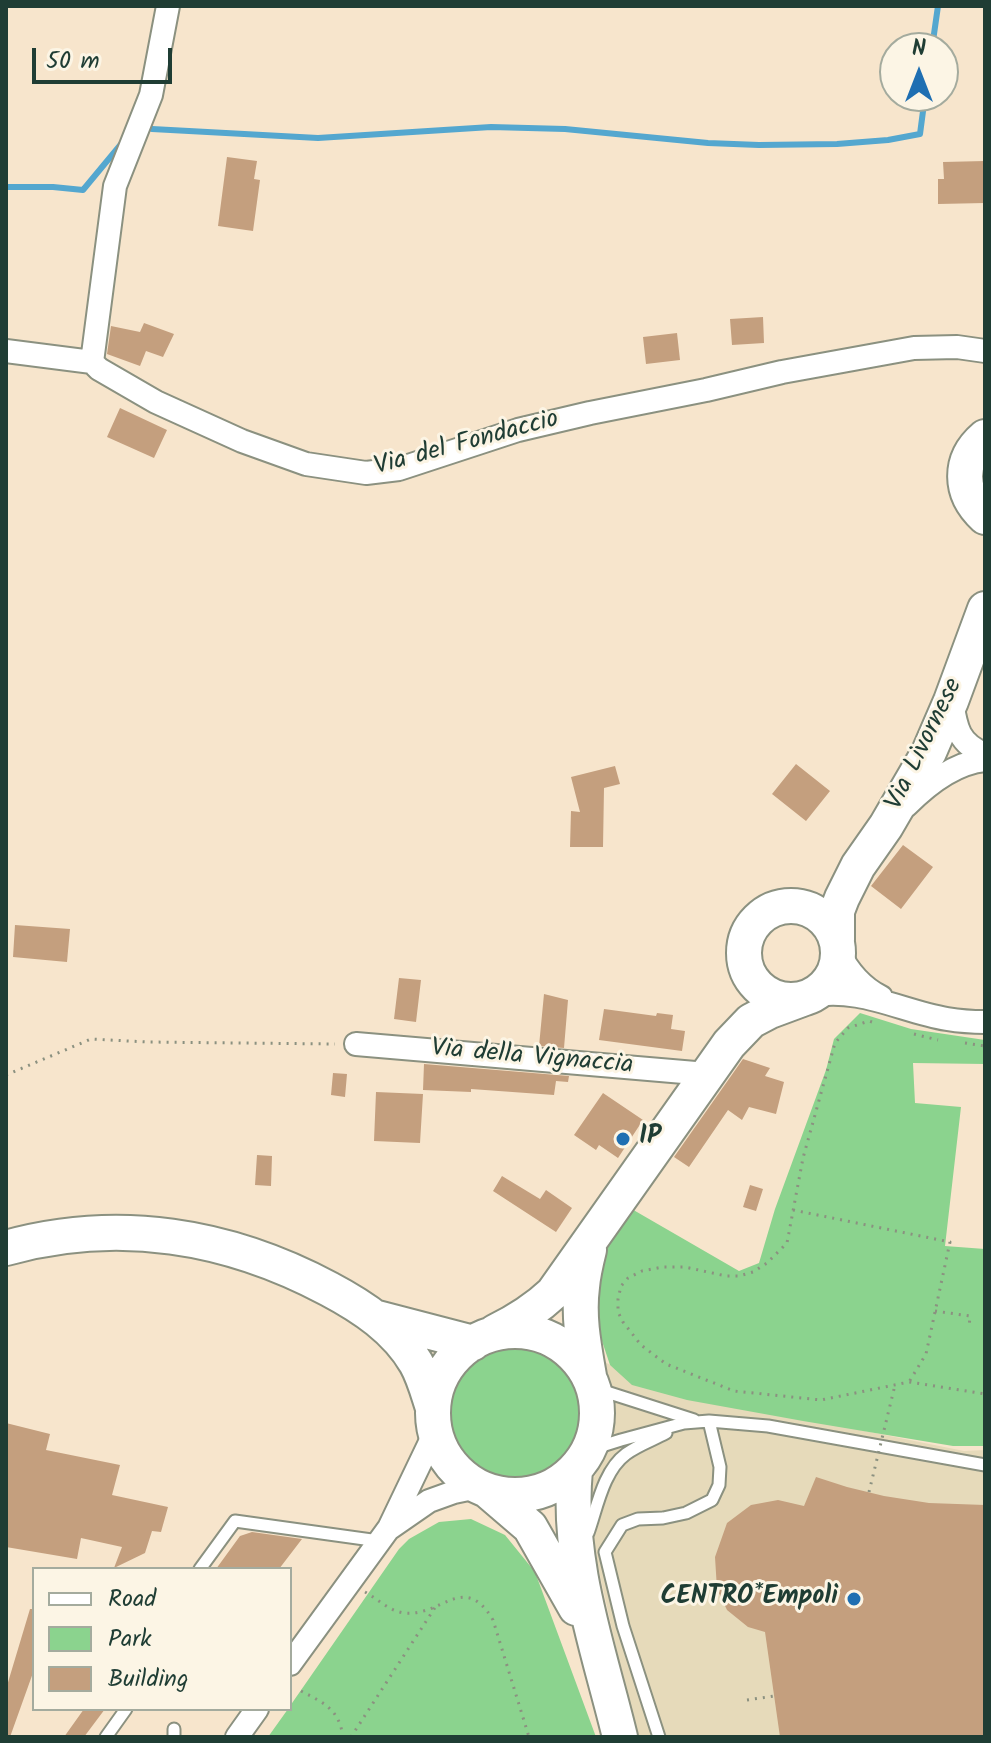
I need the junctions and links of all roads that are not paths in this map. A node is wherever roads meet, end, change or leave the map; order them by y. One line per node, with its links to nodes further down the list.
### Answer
1 (168, 6): 4 (street)
2 (6, 351): 4 (street)
3 (985, 351): 4 (street, Via del Fondaccio)
4 (92, 362)
5 (985, 437): 6 (main road)
6 (979, 511): 7 (main road)
7 (985, 545)
8 (984, 607): 9 (main road, Via Livornese)
9 (951, 701): 10 (street); 12 (main road, Via Livornese)
10 (985, 754)
11 (985, 760): 12 (street)
12 (886, 826): 13 (main road, Via Livornese)
13 (858, 866): 14 (main road, Via Livornese); 15 (main road, Via Livornese)
14 (788, 906): 15 (main road); 16 (main road, Via Livornese)
15 (838, 946): 17 (main road, Via Livornese); 18 (street)
16 (745, 965): 17 (main road); 21 (main road, Via Livornese)
17 (808, 997): 18 (street); 21 (main road, Via Livornese)
18 (900, 1007): 19 (street)
19 (985, 1022)
20 (356, 1044): 22 (street, Via della Vignaccia)
21 (729, 1044): 22 (main road, Via Livornese)
22 (707, 1074): 23 (main road, Via Livornese)
23 (591, 1240): 26 (main road, Via Livornese); 27 (main road, Via Livornese)
24 (6, 1248): 25 (main road)
25 (376, 1318): 26 (main road); 28 (main road)
26 (481, 1339): 27 (main road); 28 (main road, Via Livornese)
27 (592, 1384): 29 (lane); 31 (main road, Via Livornese)
28 (434, 1420): 33 (main road); 34 (street, Via Livornese)
29 (703, 1421): 30 (lane); 32 (lane); 44 (lane)
30 (684, 1423): 31 (lane); 36 (lane)
31 (582, 1460): 33 (main road, Via Livornese); 36 (main road)
32 (985, 1465)
33 (483, 1489): 34 (street, Via Livornese); 37 (main road)
34 (384, 1534): 35 (lane); 38 (street, Via Livornese)
35 (201, 1567)
36 (579, 1569): 37 (main road)
37 (599, 1655): 43 (main road)
38 (292, 1661)
39 (125, 1711): 41 (lane)
40 (256, 1711): 42 (street)
41 (106, 1737)
42 (237, 1737)
43 (620, 1737)
44 (659, 1737)

